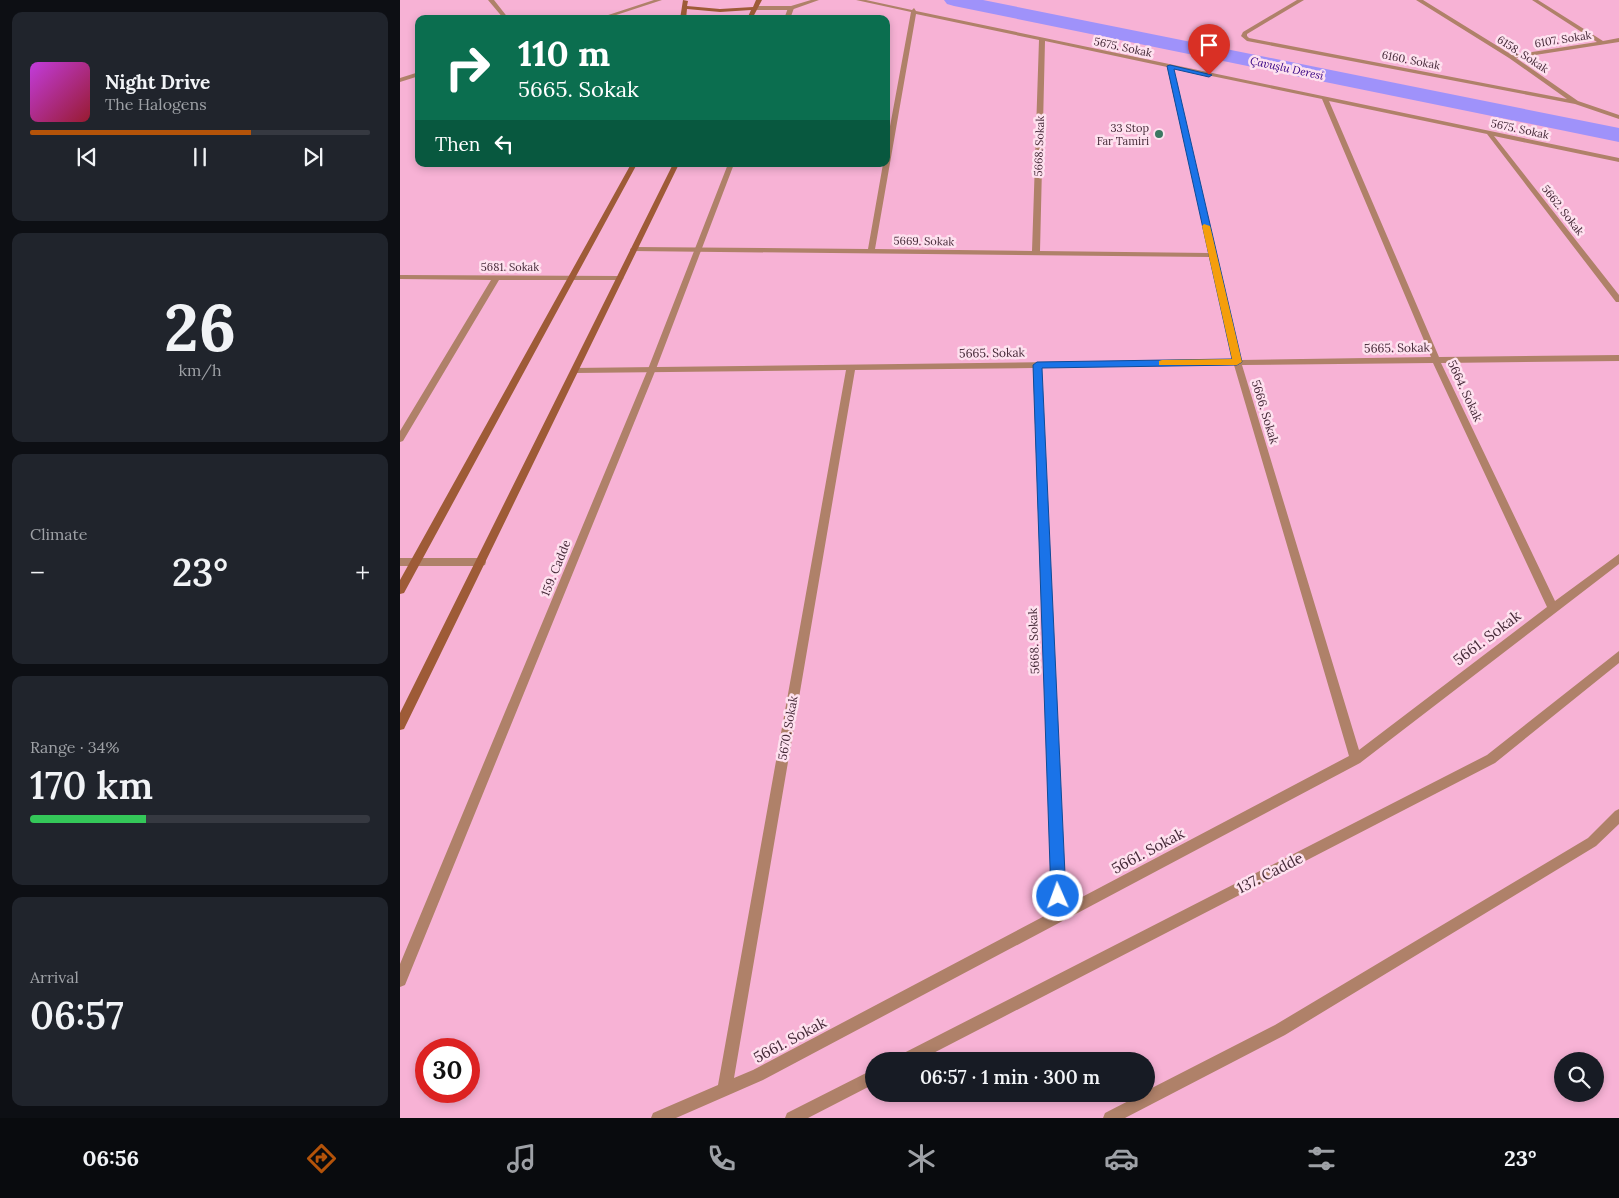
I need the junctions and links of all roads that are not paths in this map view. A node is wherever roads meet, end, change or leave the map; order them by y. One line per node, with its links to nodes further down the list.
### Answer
1 (491, 0): 16 (street)
2 (634, 0): 11 (street)
3 (659, 0): 11 (street)
4 (685, 0): 12 (main road)
5 (759, 0): 13 (main road)
6 (816, 0): 14 (street)
7 (859, 0): 15 (street, 5675. Sokak)
8 (1302, 0): 29 (street, 6160. Sokak)
9 (1419, 0): 24 (street, 6158. Sokak)
10 (1535, 0): 23 (street)
11 (640, 6): 17 (street)
12 (685, 7): 13 (main road); 18 (main road)
13 (755, 8): 14 (street); 19 (main road)
14 (791, 8): 20 (street)
15 (914, 10): 21 (street, 5675. Sokak); 32 (street)
16 (504, 15)
17 (611, 15)
18 (684, 15)
19 (751, 15)
20 (788, 15)
21 (1042, 39): 25 (street, 5675. Sokak); 41 (street, 5668. Sokak)
22 (1619, 40): 23 (street, 6107. Sokak)
23 (1602, 43): 24 (street, 6107. Sokak)
24 (1511, 58): 29 (street, 6158. Sokak)
25 (1170, 66): 28 (street, 5675. Sokak); 42 (street, 5666. Sokak)
26 (415, 75): 27 (street)
27 (400, 80)
28 (1325, 99): 31 (street, 5675. Sokak); 49 (street, 5664. Sokak)
29 (1576, 102): 30 (street, 6158. Sokak)
30 (1619, 117)
31 (1489, 133): 33 (street, 5675. Sokak); 47 (street, 5662. Sokak)
32 (890, 145)
33 (1619, 160)
34 (632, 167): 45 (main road)
35 (675, 167): 39 (main road)
36 (730, 167): 38 (street, 159. Cadde)
37 (886, 167): 40 (street)
38 (698, 248): 39 (street, 5669. Sokak); 40 (street, 5669. Sokak); 53 (street, 159. Cadde)
39 (634, 249): 46 (main road)
40 (871, 251): 41 (street, 5669. Sokak)
41 (1036, 253): 42 (street, 5669. Sokak)
42 (1213, 256): 50 (street, 5666. Sokak)
43 (400, 278): 44 (street, 5681. Sokak)
44 (496, 278): 45 (street, 5681. Sokak); 55 (street)
45 (572, 278): 46 (street, 5681. Sokak); 59 (main road)
46 (620, 278): 54 (main road)
47 (1619, 300)
48 (1619, 358): 49 (street, 5665. Sokak)
49 (1436, 360): 50 (street, 5665. Sokak); 61 (street, 5664. Sokak)
50 (1237, 362): 51 (street, 5665. Sokak); 64 (street, 5666. Sokak)
51 (1037, 365): 52 (street, 5665. Sokak); 66 (street, 5668. Sokak)
52 (851, 367): 53 (street, 5665. Sokak); 70 (street, 5670. Sokak)
53 (652, 369): 54 (street, 5665. Sokak); 67 (street, 159. Cadde)
54 (575, 370): 58 (main road)
55 (400, 439)
56 (1619, 558): 61 (street, 5661. Sokak)
57 (400, 562): 59 (street)
58 (481, 562): 59 (street); 63 (main road)
59 (415, 563): 60 (main road)
60 (400, 590)
61 (1552, 609): 64 (street, 5661. Sokak)
62 (1619, 656): 68 (street, 137. Cadde)
63 (400, 725)
64 (1356, 759): 66 (street, 5661. Sokak)
65 (1619, 815): 73 (street)
66 (1059, 916): 70 (street, 5661. Sokak)
67 (400, 980)
68 (921, 1052)
69 (865, 1081): 72 (street)
70 (726, 1089): 71 (street, 5661. Sokak)
71 (658, 1118)
72 (792, 1118)
73 (1110, 1118)

